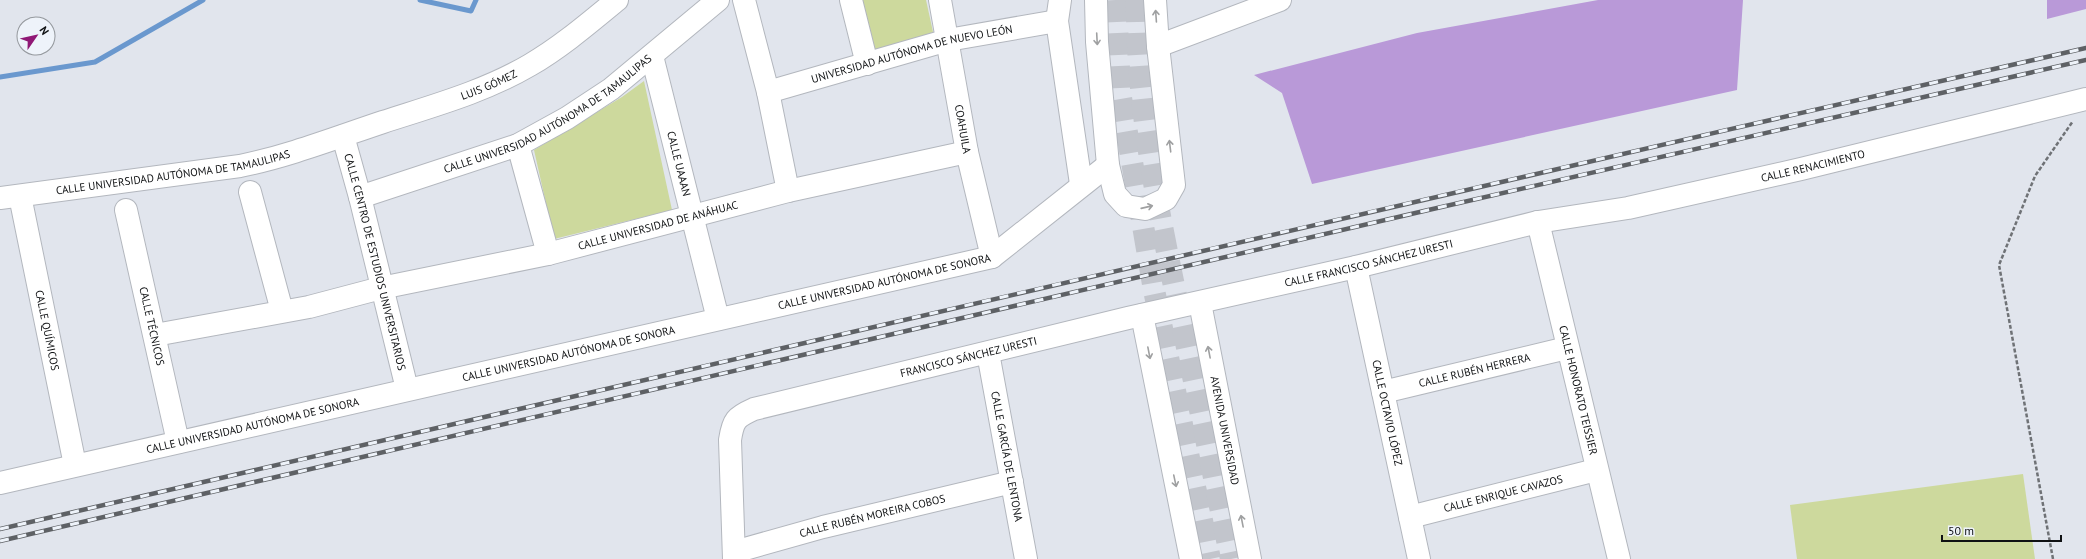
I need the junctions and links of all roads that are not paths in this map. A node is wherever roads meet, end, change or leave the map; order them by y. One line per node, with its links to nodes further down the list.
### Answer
1 (617, 0): 16 (street, LUIS GÓMEZ)
2 (718, 0): 12 (street, CALLE UNIVERSIDAD AUTÓNOMA DE TAMAULIPAS)
3 (744, 0): 14 (street)
4 (851, 0): 13 (street)
5 (940, 0): 10 (street, COAHUILA)
6 (1096, 0): 19 (street, one-way to 19)
7 (1155, 0): 11 (street, one-way to 7)
8 (1280, 0): 11 (street)
9 (1059, 10): 10 (street, UNIVERSIDAD AUTÓNOMA DE NUEVO LEÓN); 20 (street)
10 (948, 40): 13 (street, UNIVERSIDAD AUTÓNOMA DE NUEVO LEÓN); 18 (street, COAHUILA)
11 (1158, 46): 19 (street, one-way to 11)
12 (652, 56): 17 (street, CALLE UNIVERSIDAD AUTÓNOMA DE TAMAULIPAS); 26 (street, CALLE UAAAN)
13 (867, 64): 14 (street, UNIVERSIDAD AUTÓNOMA DE NUEVO LEÓN)
14 (768, 92): 21 (street)
15 (2086, 99): 27 (street, CALLE RENACIMIENTO)
16 (343, 136): 23 (street, CALLE UNIVERSIDAD AUTÓNOMA DE TAMAULIPAS); 24 (street, CALLE CENTRO DE ESTUDIOS UNIVERSITARIOS)
17 (518, 145): 24 (street, CALLE UNIVERSIDAD AUTÓNOMA DE TAMAULIPAS); 28 (street)
18 (967, 152): 21 (street, CALLE UNIVERSIDAD DE ANÁHUAC); 29 (street, COAHUILA)
19 (1108, 165): 20 (street, CALLE UNIVERSIDAD AUTÓNOMA DE SONORA)
20 (1081, 184): 29 (street, CALLE UNIVERSIDAD AUTÓNOMA DE SONORA)
21 (788, 191): 26 (street, CALLE UNIVERSIDAD DE ANÁHUAC)
22 (250, 192): 33 (street)
23 (10, 197): 42 (street, CALLE QUÍMICOS)
24 (360, 197): 31 (street, CALLE CENTRO DE ESTUDIOS UNIVERSITARIOS)
25 (126, 210): 36 (street, CALLE TÉCNICOS)
26 (693, 217): 28 (street, CALLE UNIVERSIDAD DE ANÁHUAC); 35 (street, CALLE UAAAN)
27 (1538, 222): 30 (street, CALLE FRANCISCO SÁNCHEZ URESTI); 37 (street, CALLE HONORATO TEISSIER)
28 (548, 254): 31 (street, CALLE UNIVERSIDAD DE ANÁHUAC)
29 (992, 257): 35 (street, CALLE UNIVERSIDAD AUTÓNOMA DE SONORA)
30 (1356, 267): 32 (street, CALLE FRANCISCO SÁNCHEZ URESTI); 40 (street, CALLE OCTAVIO LÓPEZ)
31 (382, 288): 33 (street, CALLE UNIVERSIDAD DE ANÁHUAC); 39 (street, CALLE CENTRO DE ESTUDIOS UNIVERSITARIOS)
32 (1200, 303): 34 (street, FRANCISCO SÁNCHEZ URESTI); 51 (street, AVENIDA UNIVERSIDAD, one-way to 32)
33 (282, 311): 36 (street, CALLE UNIVERSIDAD DE ANÁHUAC)
34 (1142, 315): 38 (street, FRANCISCO SÁNCHEZ URESTI); 50 (street, one-way to 50)
35 (718, 319): 39 (street, CALLE UNIVERSIDAD AUTÓNOMA DE SONORA)
36 (155, 335): 41 (street, CALLE TÉCNICOS)
37 (1567, 348): 40 (street, CALLE RUBÉN HERRERA); 43 (street, CALLE HONORATO TEISSIER)
38 (988, 353): 44 (street, CALLE GARCÍA DE LENTONA); 47 (street, FRANCISCO SÁNCHEZ URESTI)
39 (406, 389): 41 (street, CALLE UNIVERSIDAD AUTÓNOMA DE SONORA)
40 (1383, 392): 46 (street, CALLE OCTAVIO LÓPEZ)
41 (178, 442): 42 (street, CALLE UNIVERSIDAD AUTÓNOMA DE SONORA)
42 (75, 465): 45 (street, CALLE UNIVERSIDAD AUTÓNOMA DE SONORA)
43 (1596, 470): 46 (street, CALLE ENRIQUE CAVAZOS); 52 (street, CALLE HONORATO TEISSIER)
44 (1012, 482): 47 (street, CALLE RUBÉN MOREIRA COBOS); 49 (street, CALLE GARCÍA DE LENTONA)
45 (0, 483)
46 (1410, 516): 48 (street, CALLE OCTAVIO LÓPEZ)
47 (734, 556)
48 (1415, 558)
49 (1026, 559)
50 (1191, 559)
51 (1250, 559)
52 (1619, 559)

